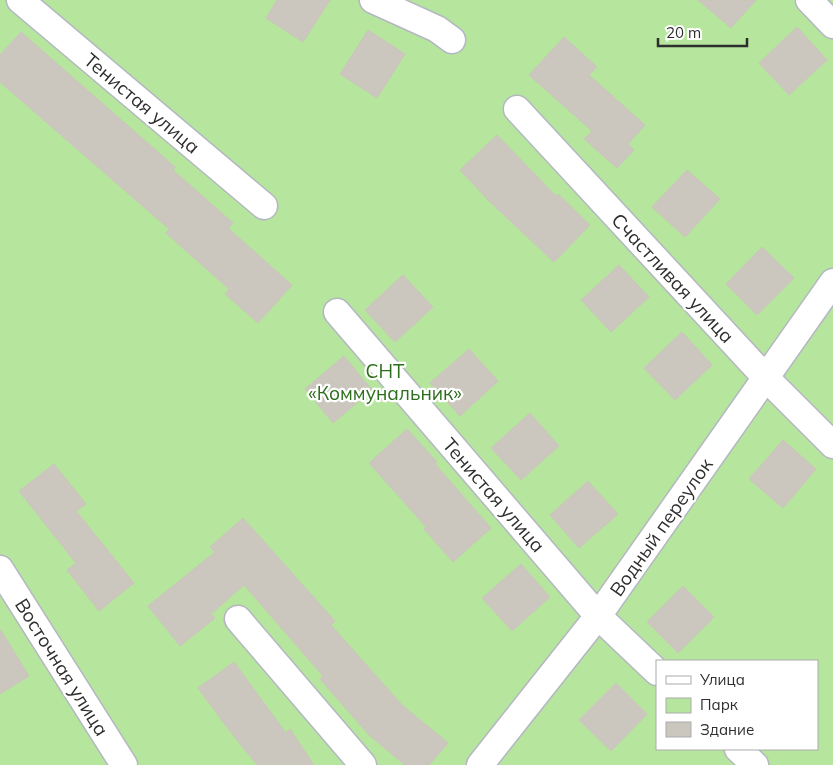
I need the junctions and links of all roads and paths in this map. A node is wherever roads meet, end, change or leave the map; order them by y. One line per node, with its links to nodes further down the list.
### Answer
1 (20, 0): 7 (street, Тенистая улица)
2 (373, 0): 5 (street)
3 (810, 0): 4 (street)
4 (833, 25)
5 (452, 40)
6 (517, 109): 10 (street, Счастливая улица)
7 (264, 206)
8 (833, 282): 10 (street, Водный переулок)
9 (337, 312): 13 (street, Тенистая улица)
10 (766, 378): 11 (street, Счастливая улица); 13 (street, Водный переулок)
11 (833, 444)
12 (0, 569): 17 (street, Восточная улица)
13 (598, 616): 15 (street, Тенистая улица); 19 (street, Водный переулок)
14 (238, 619): 18 (street)
15 (656, 671)
16 (739, 750): 20 (street)
17 (124, 765)
18 (362, 765)
19 (480, 765)
20 (756, 765)

